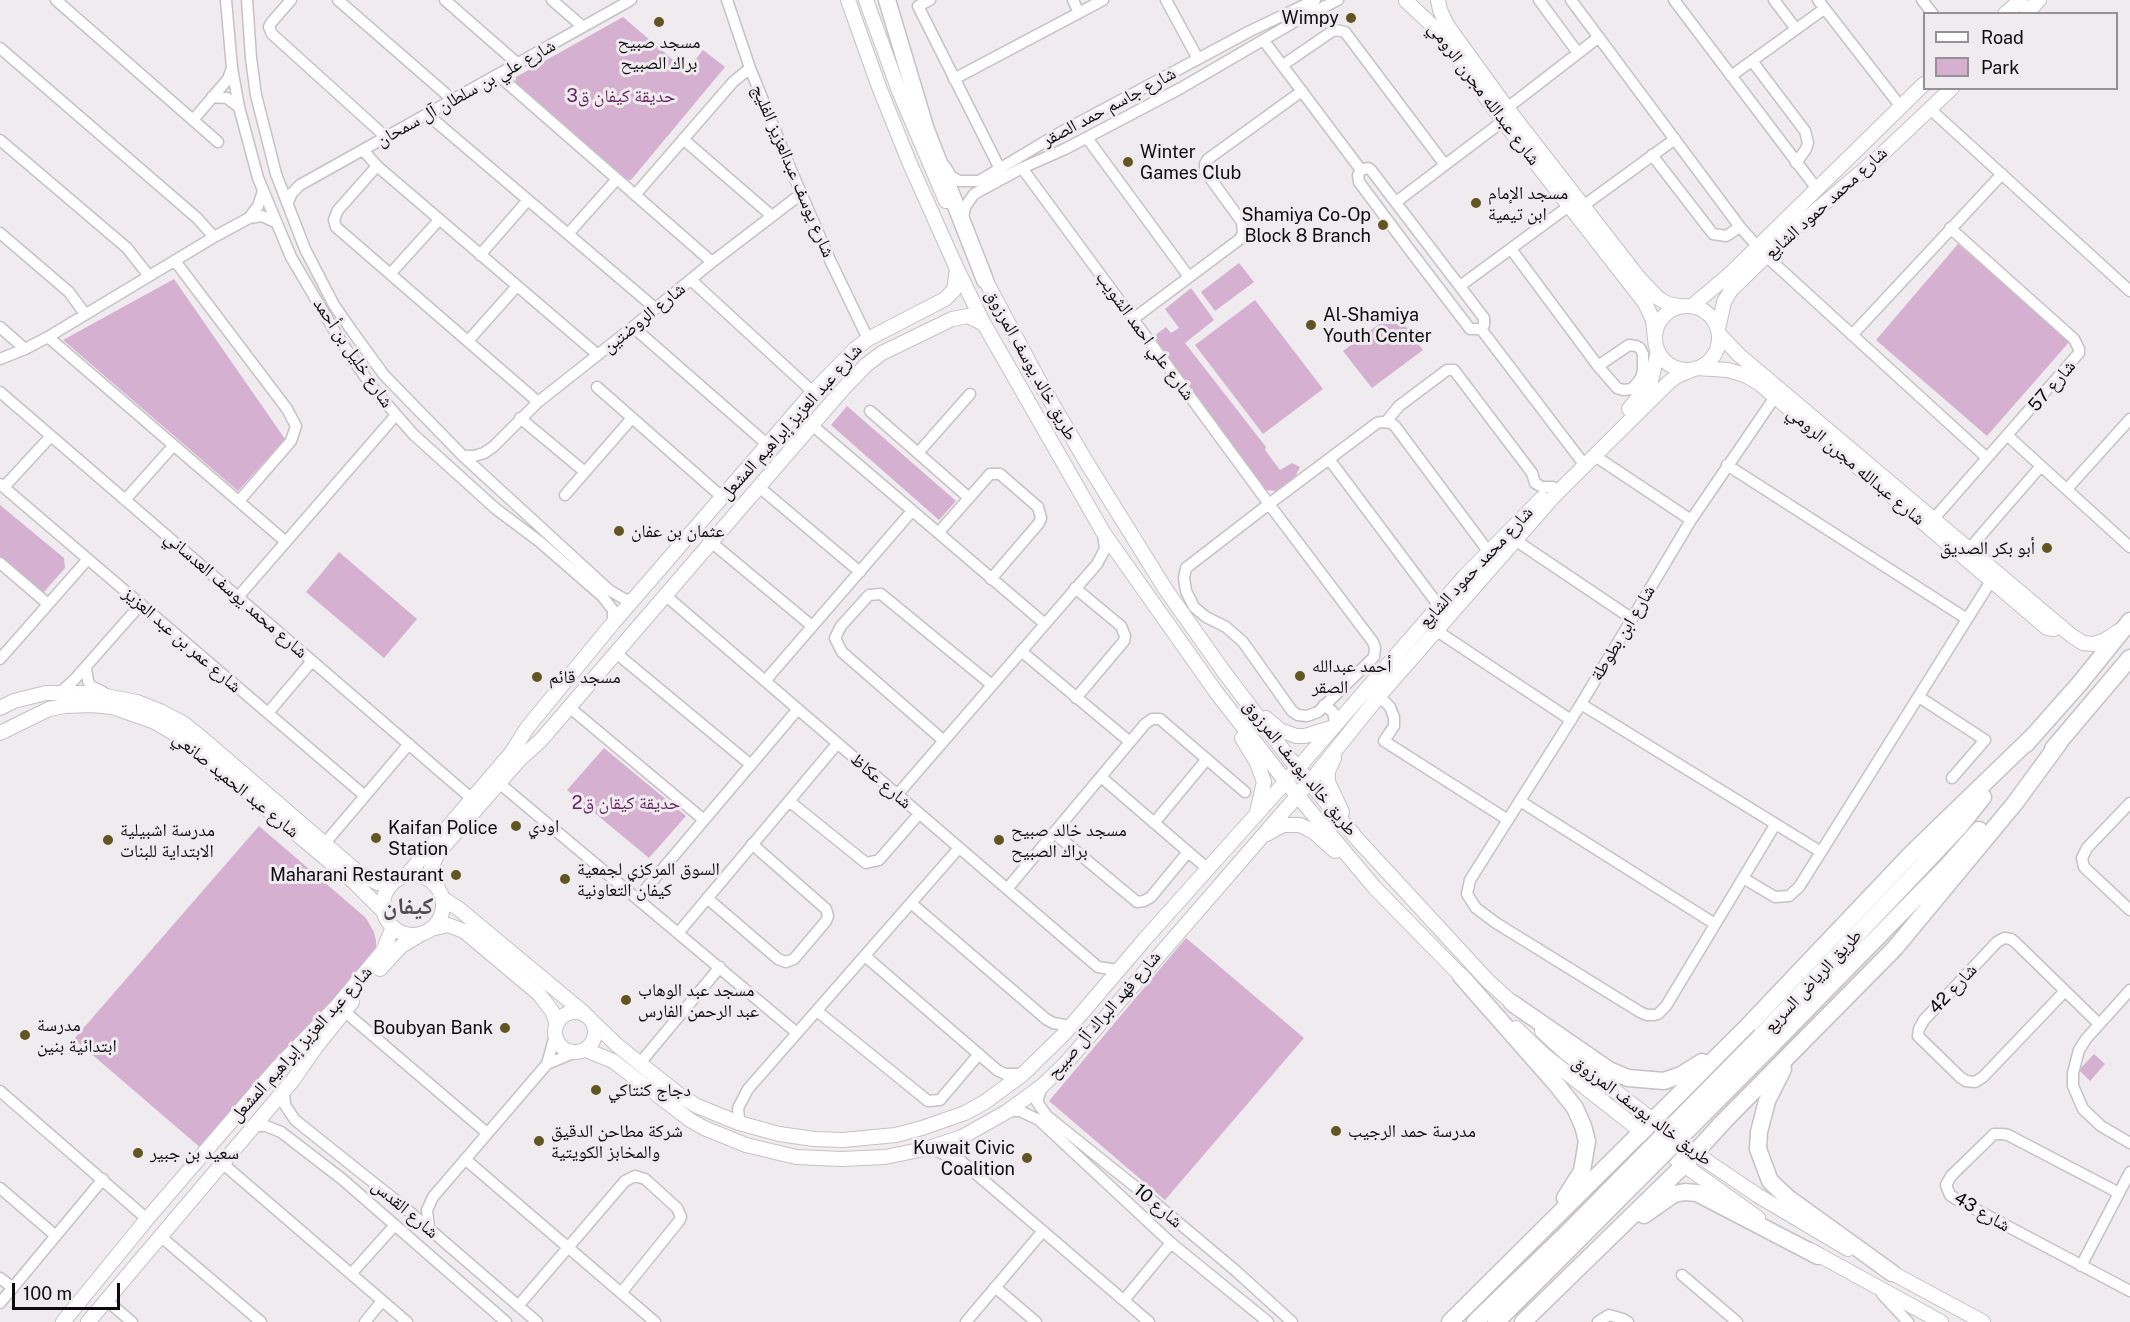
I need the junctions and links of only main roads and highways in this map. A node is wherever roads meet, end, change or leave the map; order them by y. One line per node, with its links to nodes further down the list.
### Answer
1 (848, 0): 17 (main road, طريق خالد يوسف المرزوق)
2 (859, 0): 9 (main road)
3 (866, 0): 9 (main road, طريق خالد يوسف المرزوق)
4 (887, 0): 18 (highway)
5 (1410, 0): 12 (main road, شارع عبدالله مجرن الرومي)
6 (1438, 0): 12 (main road, شارع عبدالله مجرن الرومي)
7 (2039, 0): 8 (main road)
8 (2028, 12)
9 (883, 48): 18 (main road, طريق خالد يوسف المرزوق)
10 (1923, 85): 13 (main road, شارع محمد حمود الشايع)
11 (1950, 90): 14 (main road, شارع محمد حمود الشايع)
12 (1505, 114): 15 (main road, شارع عبدالله مجرن الرومي)
13 (1866, 141): 14 (main road); 16 (main road, شارع محمد حمود الشايع)
14 (1880, 156): 16 (main road, شارع محمد حمود الشايع)
15 (1576, 206): 19 (main road, شارع عبدالله مجرن الرومي); 24 (main road, شارع عبدالله مجرن الرومي)
16 (1762, 252): 19 (main road, شارع محمد حمود الشايع); 23 (main road, شارع محمد حمود الشايع)
17 (957, 269): 20 (main road, شارع عبد العزيز إبراهيم المشعل); 21 (main road, طريق خالد يوسف المرزوق)
18 (985, 280): 32 (main road, طريق خالد يوسف المرزوق)
19 (1686, 306): 23 (main road); 24 (main road)
20 (922, 311): 22 (main road); 25 (main road, شارع عبد العزيز إبراهيم المشعل)
21 (984, 324): 22 (main road, شارع عبد العزيز إبراهيم المشعل); 31 (main road, طريق خالد يوسف المرزوق)
22 (930, 329): 27 (main road, شارع عبد العزيز إبراهيم المشعل)
23 (1719, 332): 26 (main road); 30 (main road, شارع عبدالله مجرن الرومي)
24 (1657, 345): 26 (main road); 37 (main road, شارع محمد حمود الشايع)
25 (843, 361): 27 (main road); 28 (main road, شارع عبد العزيز إبراهيم المشعل)
26 (1695, 369): 30 (main road, شارع عبدالله مجرن الرومي); 39 (main road, شارع محمد حمود الشايع)
27 (858, 374): 29 (main road, شارع عبد العزيز إبراهيم المشعل)
28 (828, 376): 29 (main road); 34 (main road, شارع عبد العزيز إبراهيم المشعل)
29 (843, 389): 35 (main road, شارع عبد العزيز إبراهيم المشعل)
30 (1778, 392): 33 (main road, شارع عبدالله مجرن الرومي)
31 (1044, 429): 32 (main road); 50 (main road, طريق خالد يوسف المرزوق)
32 (1107, 497): 47 (main road, طريق خالد يوسف المرزوق)
33 (1930, 522): 41 (main road, شارع عبدالله مجرن الرومي); 41 (main road, شارع عبدالله مجرن الرومي)
34 (680, 547): 35 (main road); 36 (main road, شارع عبد العزيز إبراهيم المشعل)
35 (697, 558): 38 (main road, شارع عبد العزيز إبراهيم المشعل)
36 (663, 567): 38 (main road); 44 (main road, شارع عبد العزيز إبراهيم المشعل)
37 (1464, 577): 39 (main road); 42 (main road, شارع محمد حمود الشايع)
38 (678, 580): 46 (main road, شارع عبد العزيز إبراهيم المشعل)
39 (1478, 584): 43 (main road, شارع محمد حمود الشايع)
40 (2130, 620): 41 (main road, شارع عبدالله مجرن الرومي); 84 (highway, طريق الرياض السريع)
41 (2058, 625)
42 (1407, 642): 43 (main road); 55 (main road, شارع محمد حمود الشايع)
43 (1419, 652): 54 (main road, شارع محمد حمود الشايع)
44 (585, 657): 46 (main road); 48 (main road, شارع عبد العزيز إبراهيم المشعل)
45 (2130, 658): 59 (highway, طريق الرياض السريع)
46 (602, 670): 49 (main road, شارع عبد العزيز إبراهيم المشعل)
47 (1224, 672): 55 (main road); 60 (main road, طريق خالد يوسف المرزوق)
48 (570, 675): 49 (main road); 56 (main road, شارع عبد العزيز إبراهيم المشعل)
49 (586, 688): 58 (main road, شارع عبد العزيز إبراهيم المشعل)
50 (1216, 692): 61 (main road, طريق خالد يوسف المرزوق); 64 (main road)
51 (14, 701): 52 (main road, شارع عبد الحميد صانعي); 53 (main road); 66 (main road, شارع عبد الحميد صانعي)
52 (0, 708)
53 (24, 720): 57 (main road, شارع عبد الحميد صانعي); 66 (main road, شارع عبد الحميد صانعي)
54 (1357, 722): 62 (main road, شارع محمد حمود الشايع); 65 (main road)
55 (1335, 727): 60 (main road, شارع محمد حمود الشايع)
56 (527, 728): 58 (main road); 68 (main road, شارع عبد العزيز إبراهيم المشعل)
57 (0, 733)
58 (541, 740): 70 (main road, شارع عبد العزيز إبراهيم المشعل)
59 (2059, 743): 84 (highway, طريق الرياض السريع); 86 (highway)
60 (1298, 769): 61 (main road, شارع محمد حمود الشايع); 62 (main road, طريق خالد يوسف المرزوق)
61 (1286, 782): 63 (main road, طريق خالد يوسف المرزوق); 64 (main road, شارع فهد البراك آل صبيح)
62 (1309, 782): 63 (main road, شارع فهد البراك آل صبيح); 65 (main road, طريق خالد يوسف المرزوق)
63 (1297, 795): 67 (main road, شارع فهد البراك آل صبيح); 71 (main road, طريق خالد يوسف المرزوق)
64 (1256, 815): 74 (main road, شارع فهد البراك آل صبيح)
65 (1358, 840): 81 (main road, طريق خالد يوسف المرزوق)
66 (321, 847): 69 (main road, شارع عبد الحميد صانعي); 73 (main road, شارع عبد الحميد صانعي)
67 (1252, 847): 71 (main road); 77 (main road, شارع فهد البراك آل صبيح)
68 (406, 876): 69 (main road); 70 (main road)
69 (392, 883): 73 (main road)
70 (434, 884): 72 (main road)
71 (1375, 888): 80 (main road, طريق خالد يوسف المرزوق)
72 (442, 898): 76 (main road); 82 (main road, شارع فهد البراك آل صبيح)
73 (383, 911): 75 (main road)
74 (1162, 921): 77 (main road); 78 (main road, شارع فهد البراك آل صبيح)
75 (393, 927): 76 (main road); 87 (main road, شارع عبد العزيز إبراهيم المشعل)
76 (427, 931): 83 (main road); 88 (main road, شارع عبد العزيز إبراهيم المشعل)
77 (1176, 934): 79 (main road, شارع فهد البراك آل صبيح)
78 (1145, 939): 79 (main road); 90 (main road, شارع فهد البراك آل صبيح)
79 (1160, 953): 92 (main road, شارع فهد البراك آل صبيح)
80 (1461, 976): 94 (main road, طريق خالد يوسف المرزوق); 107 (highway)
81 (1512, 1003): 84 (highway); 94 (main road, طريق خالد يوسف المرزوق)
82 (589, 1018): 83 (main road); 85 (main road); 96 (main road, شارع فهد البراك آل صبيح)
83 (556, 1029): 85 (main road)
84 (1760, 1037): 89 (highway); 108 (highway, طريق الرياض السريع, bridge)
85 (581, 1051): 98 (main road, شارع فهد البراك آل صبيح)
86 (1791, 1052): 93 (highway); 111 (highway)
87 (277, 1068): 88 (main road); 102 (main road, شارع عبد العزيز إبراهيم المشعل)
88 (288, 1085): 103 (main road, شارع عبد العزيز إبراهيم المشعل)
89 (1686, 1088): 93 (highway); 94 (highway)
90 (990, 1098): 91 (main road, شارع فهد البراك آل صبيح); 92 (main road)
91 (965, 1113): 95 (main road); 97 (main road, شارع فهد البراك آل صبيح)
92 (994, 1119): 95 (main road, شارع فهد البراك آل صبيح)
93 (1725, 1121): 100 (highway)
94 (1647, 1126): 100 (main road, طريق خالد يوسف المرزوق); 101 (highway)
95 (975, 1130): 99 (main road, شارع فهد البراك آل صبيح)
96 (769, 1132): 97 (main road, شارع فهد البراك آل صبيح); 98 (main road)
97 (896, 1135): 99 (main road)
98 (768, 1151): 99 (main road, شارع فهد البراك آل صبيح)
99 (902, 1154)
100 (1689, 1159): 105 (highway); 110 (main road, طريق خالد يوسف المرزوق); 111 (main road, طريق خالد يوسف المرزوق)
101 (1603, 1171): 105 (highway); 107 (highway)
102 (179, 1182): 103 (main road); 104 (main road, شارع عبد العزيز إبراهيم المشعل)
103 (195, 1196): 106 (main road, شارع عبد العزيز إبراهيم المشعل)
104 (164, 1199): 106 (main road); 112 (main road, شارع عبد العزيز إبراهيم المشعل)
105 (1640, 1207): 109 (highway)
106 (181, 1212): 113 (main road, شارع عبد العزيز إبراهيم المشعل)
107 (1535, 1236): 114 (highway)
108 (1568, 1241): 115 (highway, طريق الرياض السريع); 116 (highway, طريق الرياض السريع)
109 (1591, 1256): 110 (highway); 117 (highway)
110 (1818, 1256): 118 (main road, طريق خالد يوسف المرزوق)
111 (1892, 1273): 119 (main road, طريق خالد يوسف المرزوق)
112 (67, 1320)
113 (88, 1322)
114 (1450, 1322)
115 (1475, 1322)
116 (1496, 1322)
117 (1523, 1322)
118 (1941, 1322)
119 (1983, 1322)

